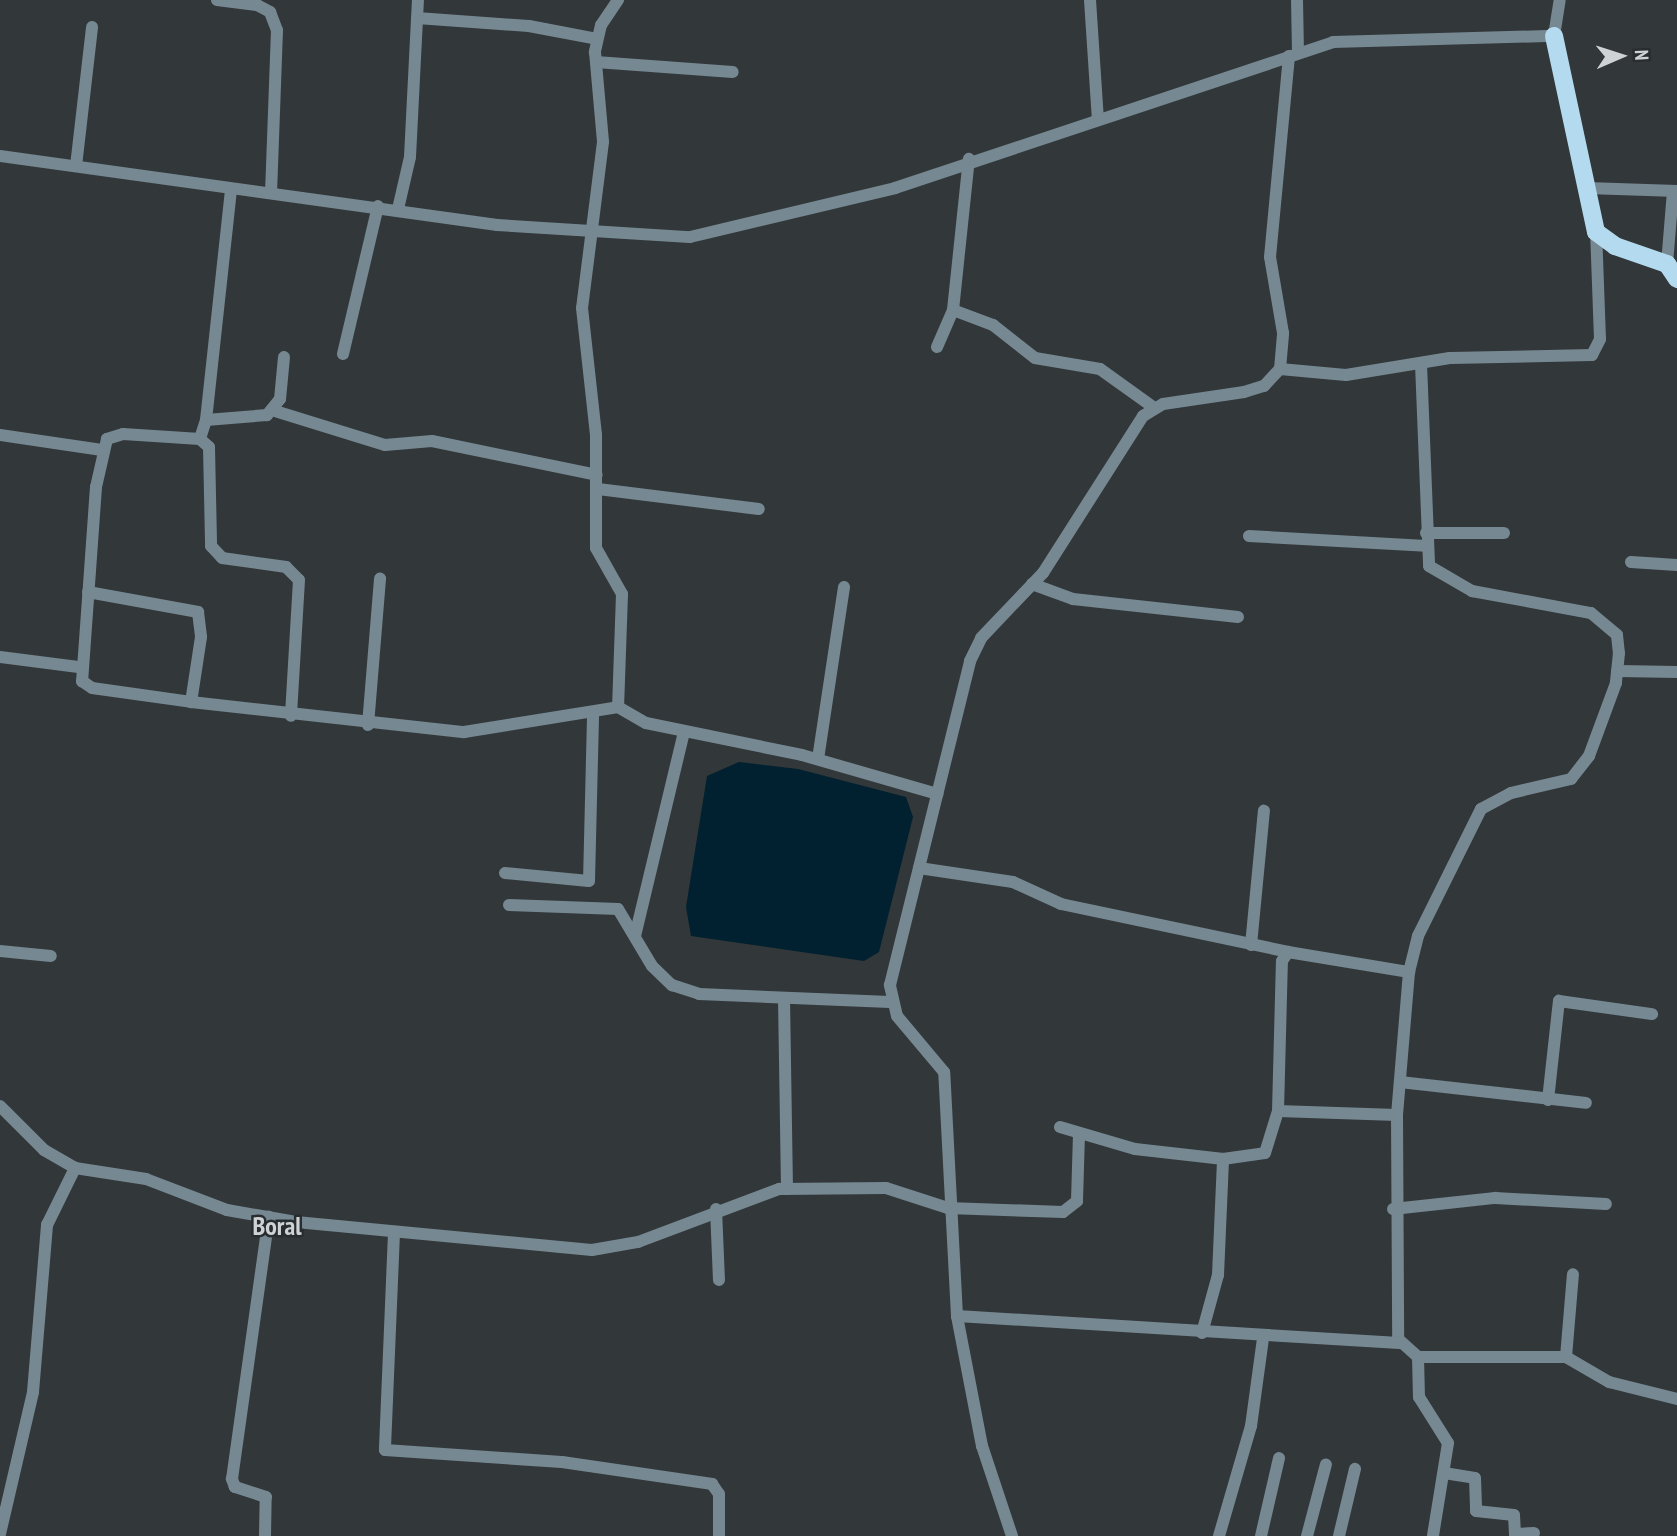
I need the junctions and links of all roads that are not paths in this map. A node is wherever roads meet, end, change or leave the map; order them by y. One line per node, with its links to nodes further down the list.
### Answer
1 (218, 0): 20 (street)
2 (418, 0): 7 (street)
3 (618, 0): 10 (street)
4 (1090, 0): 14 (street)
5 (1297, 0): 11 (street)
6 (1560, 0): 9 (street)
7 (417, 18): 10 (street); 23 (street)
8 (92, 27): 17 (street)
9 (1554, 36): 11 (street); 18 (main road)
10 (597, 39): 12 (street)
11 (1294, 54): 14 (street); 32 (street)
12 (596, 62): 13 (street); 25 (street)
13 (733, 72)
14 (1098, 119): 16 (street)
15 (0, 156): 17 (street)
16 (969, 159): 25 (street); 27 (street)
17 (76, 166): 19 (street)
18 (1587, 188): 21 (street); 24 (main road)
19 (231, 190): 20 (street); 35 (street)
20 (271, 190): 22 (street)
21 (1675, 191): 26 (street)
22 (378, 206): 23 (street); 29 (street)
23 (398, 209): 25 (street)
24 (1597, 232): 26 (main road); 31 (street)
25 (593, 234): 39 (street)
26 (1672, 272)
27 (953, 310): 28 (street); 33 (street)
28 (937, 347)
29 (343, 355)
30 (285, 357): 34 (street)
31 (1421, 363): 32 (street); 44 (street)
32 (1280, 369): 33 (street)
33 (1153, 407): 48 (street)
34 (275, 411): 35 (street); 39 (street)
35 (206, 420): 37 (street)
36 (0, 435): 38 (street)
37 (200, 439): 38 (street); 59 (street)
38 (102, 450): 50 (street)
39 (597, 475): 40 (street)
40 (598, 489): 41 (street); 57 (street)
41 (759, 509)
42 (1504, 533): 44 (street)
43 (1249, 536): 44 (street)
44 (1426, 539): 54 (street)
45 (1631, 562): 46 (street)
46 (1677, 565)
47 (380, 578): 60 (street)
48 (1032, 584): 51 (street); 63 (street)
49 (844, 587): 62 (street)
50 (88, 592): 53 (street); 56 (street)
51 (1238, 617)
52 (0, 657): 53 (street)
53 (78, 667): 56 (street)
54 (1617, 671): 55 (street); 73 (street)
55 (1677, 672)
56 (191, 702): 59 (street)
57 (618, 707): 58 (street); 61 (street)
58 (593, 714): 60 (street); 66 (street)
59 (291, 716): 60 (street)
60 (368, 725)
61 (684, 732): 62 (street); 68 (street)
62 (818, 759): 63 (street)
63 (937, 794): 65 (street)
64 (1264, 811): 69 (street)
65 (919, 867): 69 (street); 75 (street)
66 (505, 873)
67 (509, 905): 68 (street)
68 (635, 936): 74 (street)
69 (1251, 945): 71 (street)
70 (0, 951): 72 (street)
71 (1288, 952): 73 (street); 81 (street)
72 (51, 956)
73 (1409, 972): 77 (street)
74 (784, 998): 75 (street); 87 (street)
75 (890, 1002): 89 (street)
76 (1652, 1014): 78 (street)
77 (1400, 1082): 78 (street); 82 (street)
78 (1548, 1100): 79 (street)
79 (1586, 1103)
80 (0, 1106): 86 (street)
81 (1279, 1111): 82 (street); 85 (street)
82 (1397, 1115): 91 (street)
83 (1060, 1127): 84 (street)
84 (1079, 1134): 85 (street); 89 (street)
85 (1223, 1159): 97 (street)
86 (75, 1168): 92 (street); 108 (street)
87 (788, 1189): 89 (street); 90 (street)
88 (1606, 1205): 91 (street)
89 (948, 1208): 96 (street)
90 (716, 1209): 93 (street); 95 (street)
91 (1393, 1209): 99 (street)
92 (270, 1217): 93 (street); 109 (street)
93 (394, 1233): 110 (street)
94 (1573, 1274): 101 (street)
95 (719, 1280)
96 (957, 1316): 97 (street); 111 (street)
97 (1202, 1333): 98 (street)
98 (1264, 1338): 99 (street); 112 (street)
99 (1399, 1343): 100 (street)
100 (1418, 1357): 101 (street); 106 (street)
101 (1566, 1357): 102 (street)
102 (1677, 1399)
103 (1279, 1458): 113 (street)
104 (1326, 1464): 114 (street)
105 (1355, 1469): 115 (street)
106 (1444, 1473): 107 (street); 116 (street)
107 (1534, 1533)
108 (0, 1534)
109 (265, 1536)
110 (719, 1536)
111 (1012, 1536)
112 (1219, 1536)
113 (1261, 1536)
114 (1307, 1536)
115 (1339, 1536)
116 (1433, 1536)

